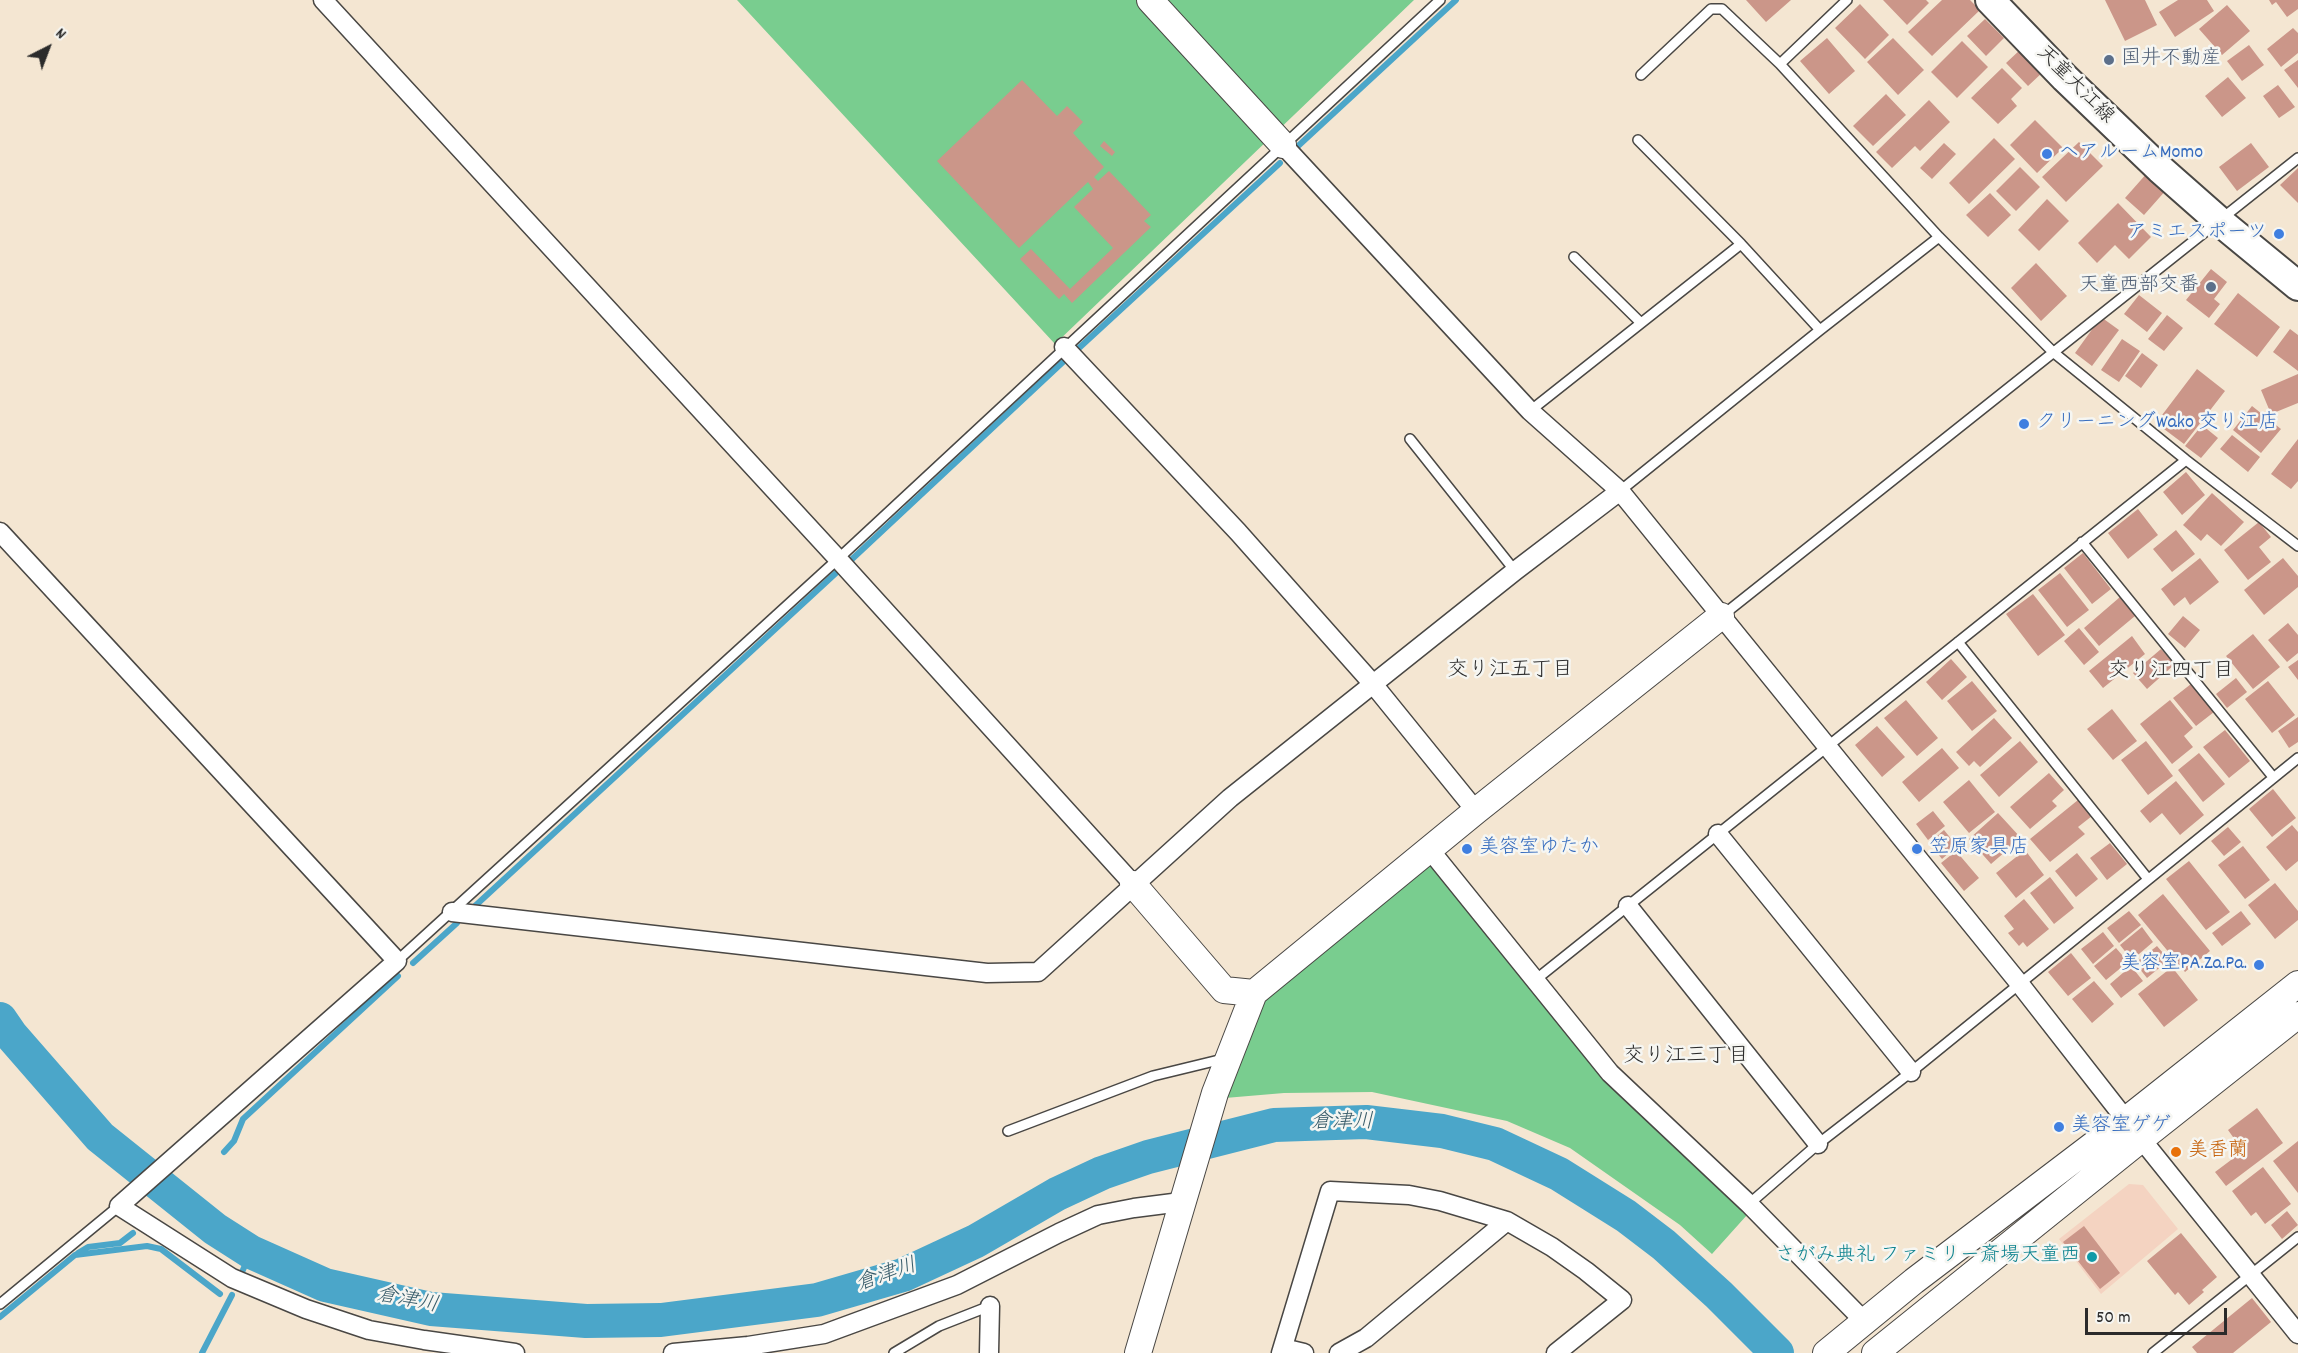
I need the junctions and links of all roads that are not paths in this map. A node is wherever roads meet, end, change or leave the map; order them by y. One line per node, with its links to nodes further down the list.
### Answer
1 (323, 0): 27 (street)
2 (1150, 0): 9 (street)
3 (1440, 0): 9 (lane)
4 (1847, 0): 6 (lane)
5 (1990, 0): 11 (main road, 天童大江線)
6 (1780, 64): 7 (lane); 12 (lane)
7 (1641, 75)
8 (1638, 140): 13 (lane)
9 (1283, 145): 18 (lane); 20 (street)
10 (2298, 158): 11 (lane)
11 (2219, 220): 15 (main road, 天童大江線); 19 (lane)
12 (1940, 237): 17 (lane); 19 (lane)
13 (1741, 244): 16 (lane); 17 (lane)
14 (1574, 258): 16 (lane)
15 (2298, 286)
16 (1640, 322): 20 (lane)
17 (1820, 330): 23 (lane)
18 (1064, 347): 27 (lane); 31 (street)
19 (2053, 352): 22 (lane); 29 (lane)
20 (1530, 411): 23 (street)
21 (1410, 439): 28 (lane)
22 (2186, 460): 25 (lane); 26 (lane)
23 (1620, 491): 28 (street); 29 (street)
24 (0, 532): 42 (street)
25 (2082, 542): 30 (lane); 34 (lane)
26 (2298, 546)
27 (838, 559): 39 (street); 41 (lane)
28 (1515, 570): 31 (street)
29 (1721, 616): 32 (street); 35 (street)
30 (1958, 642): 32 (lane); 38 (lane)
31 (1373, 684): 35 (street); 39 (street)
32 (1825, 747): 36 (lane); 44 (street)
33 (2298, 758): 34 (lane)
34 (2273, 777): 38 (lane)
35 (1476, 811): 37 (street)
36 (1718, 834): 40 (lane); 49 (street)
37 (1430, 850): 43 (street); 46 (street)
38 (2148, 879): 44 (lane)
39 (1133, 884): 41 (street); 46 (street)
40 (1628, 906): 43 (lane); 52 (street)
41 (452, 912): 42 (lane)
42 (397, 961): 54 (street)
43 (1534, 981): 55 (street)
44 (2019, 984): 49 (lane); 50 (street)
45 (2298, 984): 50 (street)
46 (1254, 993): 48 (street)
47 (2298, 1015): 50 (street)
48 (1229, 1058): 51 (lane); 53 (street)
49 (1911, 1072): 52 (lane)
50 (2133, 1130): 58 (street); 61 (street); 63 (street)
51 (1008, 1131)
52 (1818, 1144): 55 (lane)
53 (1183, 1194): 67 (street); 70 (street)
54 (123, 1202): 59 (lane); 66 (street)
55 (1749, 1204): 61 (street)
56 (1507, 1221): 65 (street); 72 (street); 73 (street)
57 (2298, 1237): 58 (lane)
58 (2250, 1275): 62 (street); 74 (lane)
59 (0, 1304)
60 (990, 1306): 68 (lane); 69 (street)
61 (1864, 1321): 64 (street)
62 (2298, 1334)
63 (1887, 1349)
64 (1830, 1350)
65 (1282, 1351): 71 (street)
66 (515, 1353)
67 (673, 1353)
68 (894, 1353)
69 (989, 1353)
70 (1138, 1353)
71 (1304, 1353)
72 (1339, 1353)
73 (1556, 1353)
74 (2153, 1353)

